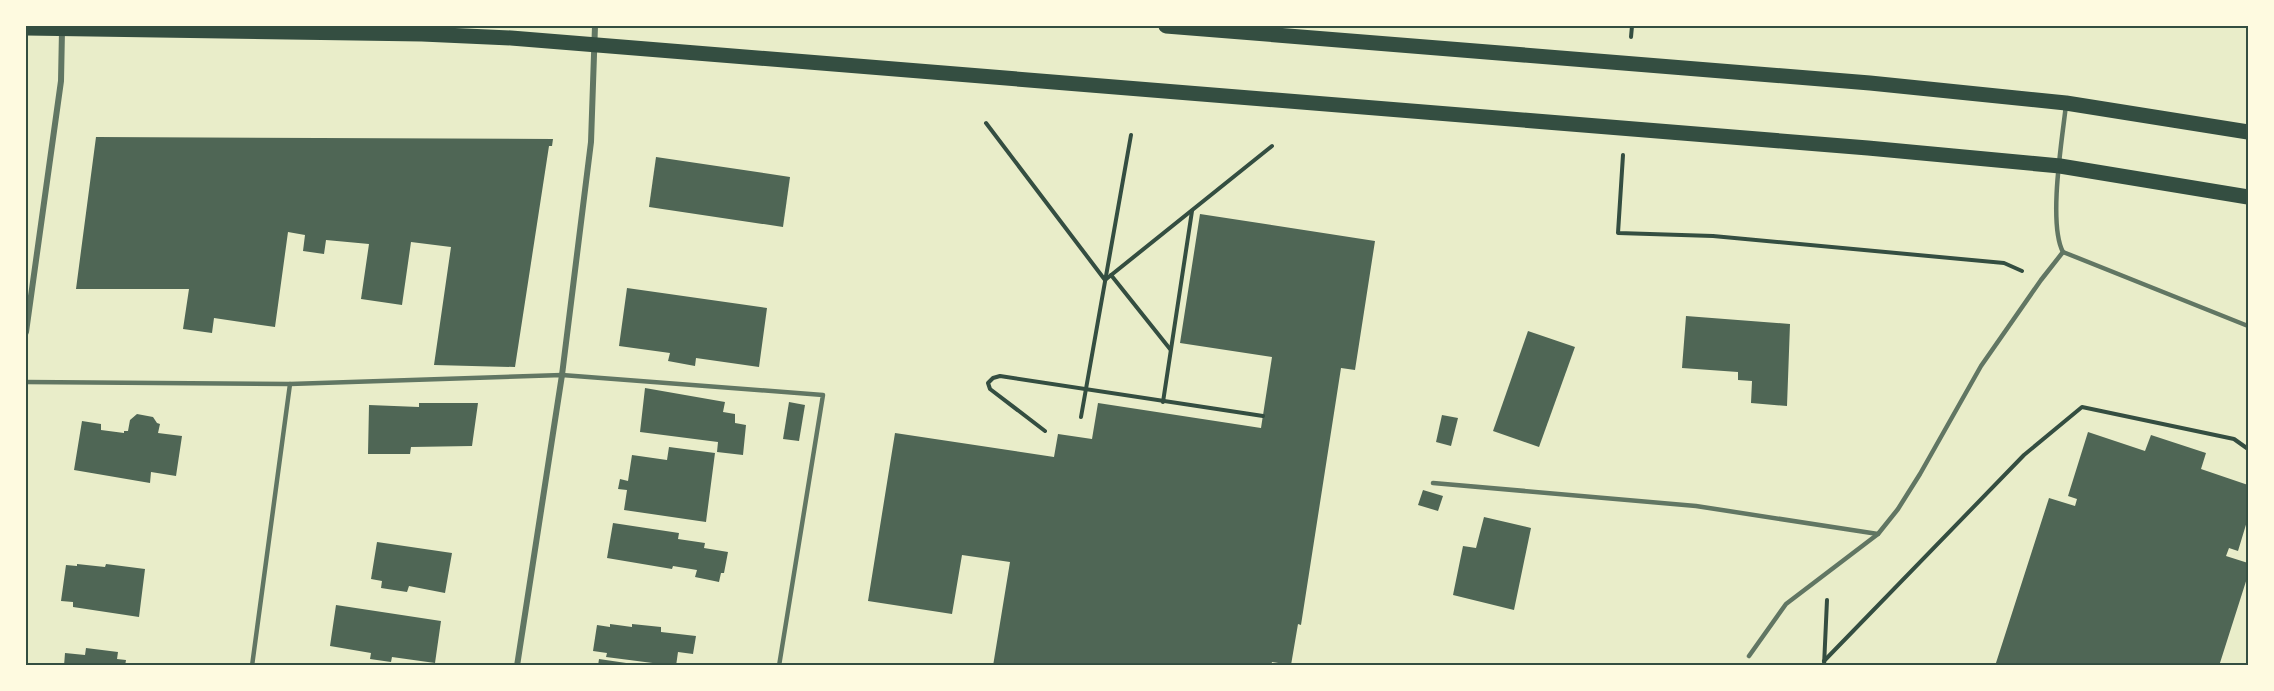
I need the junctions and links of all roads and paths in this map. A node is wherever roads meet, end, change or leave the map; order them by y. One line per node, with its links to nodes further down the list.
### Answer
1 (595, 26): 6 (street)
2 (1166, 26): 7 (main road)
3 (62, 27): 4 (main road); 5 (main road); 21 (street)
4 (161, 27): 6 (main road)
5 (26, 28)
6 (595, 45): 12 (main road); 23 (street)
7 (2066, 103): 9 (main road); 12 (lane)
8 (986, 123): 18 (path)
9 (2248, 132)
10 (1131, 135): 18 (path)
11 (1272, 146): 14 (path)
12 (2060, 166): 13 (main road); 16 (lane)
13 (2248, 197)
14 (1192, 210): 17 (path); 22 (path)
15 (1618, 233): 19 (path)
16 (2063, 252): 19 (lane); 20 (lane)
17 (1111, 275): 18 (path); 22 (path)
18 (1105, 280): 26 (path)
19 (2041, 280): 33 (lane)
20 (2248, 326)
21 (26, 332)
22 (1170, 349): 27 (path)
23 (562, 375): 25 (lane); 38 (street); 39 (lane)
24 (26, 382): 25 (lane)
25 (290, 384): 37 (lane)
26 (1085, 391): 27 (path); 29 (path); 30 (path)
27 (1163, 402): 28 (path)
28 (1263, 416)
29 (1081, 417)
30 (1045, 431)
31 (2248, 448): 36 (path)
32 (1433, 483): 33 (lane)
33 (1878, 534): 34 (lane)
34 (1828, 572): 35 (lane); 36 (path)
35 (1749, 656)
36 (1824, 663)
37 (252, 666)
38 (517, 666)
39 (779, 666)

